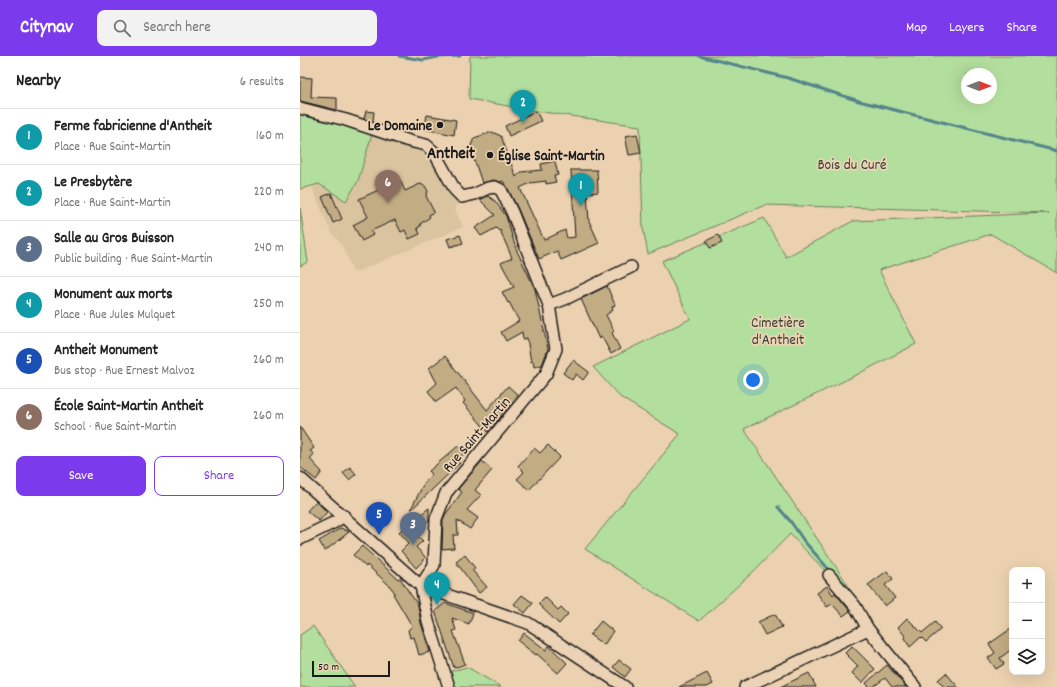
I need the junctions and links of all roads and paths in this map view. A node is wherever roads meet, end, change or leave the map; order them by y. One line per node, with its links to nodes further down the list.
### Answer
1 (300, 108): 3 (street, Rue Saint-Martin)
2 (631, 267): 3 (street)
3 (549, 305): 8 (street, Rue Saint-Martin)
4 (300, 478): 5 (street)
5 (344, 516): 6 (street); 8 (street)
6 (300, 539)
7 (830, 575): 9 (street)
8 (421, 586): 10 (street); 11 (street)
9 (868, 629): 12 (street); 13 (street)
10 (448, 687)
11 (625, 687)
12 (746, 687)
13 (915, 687)

